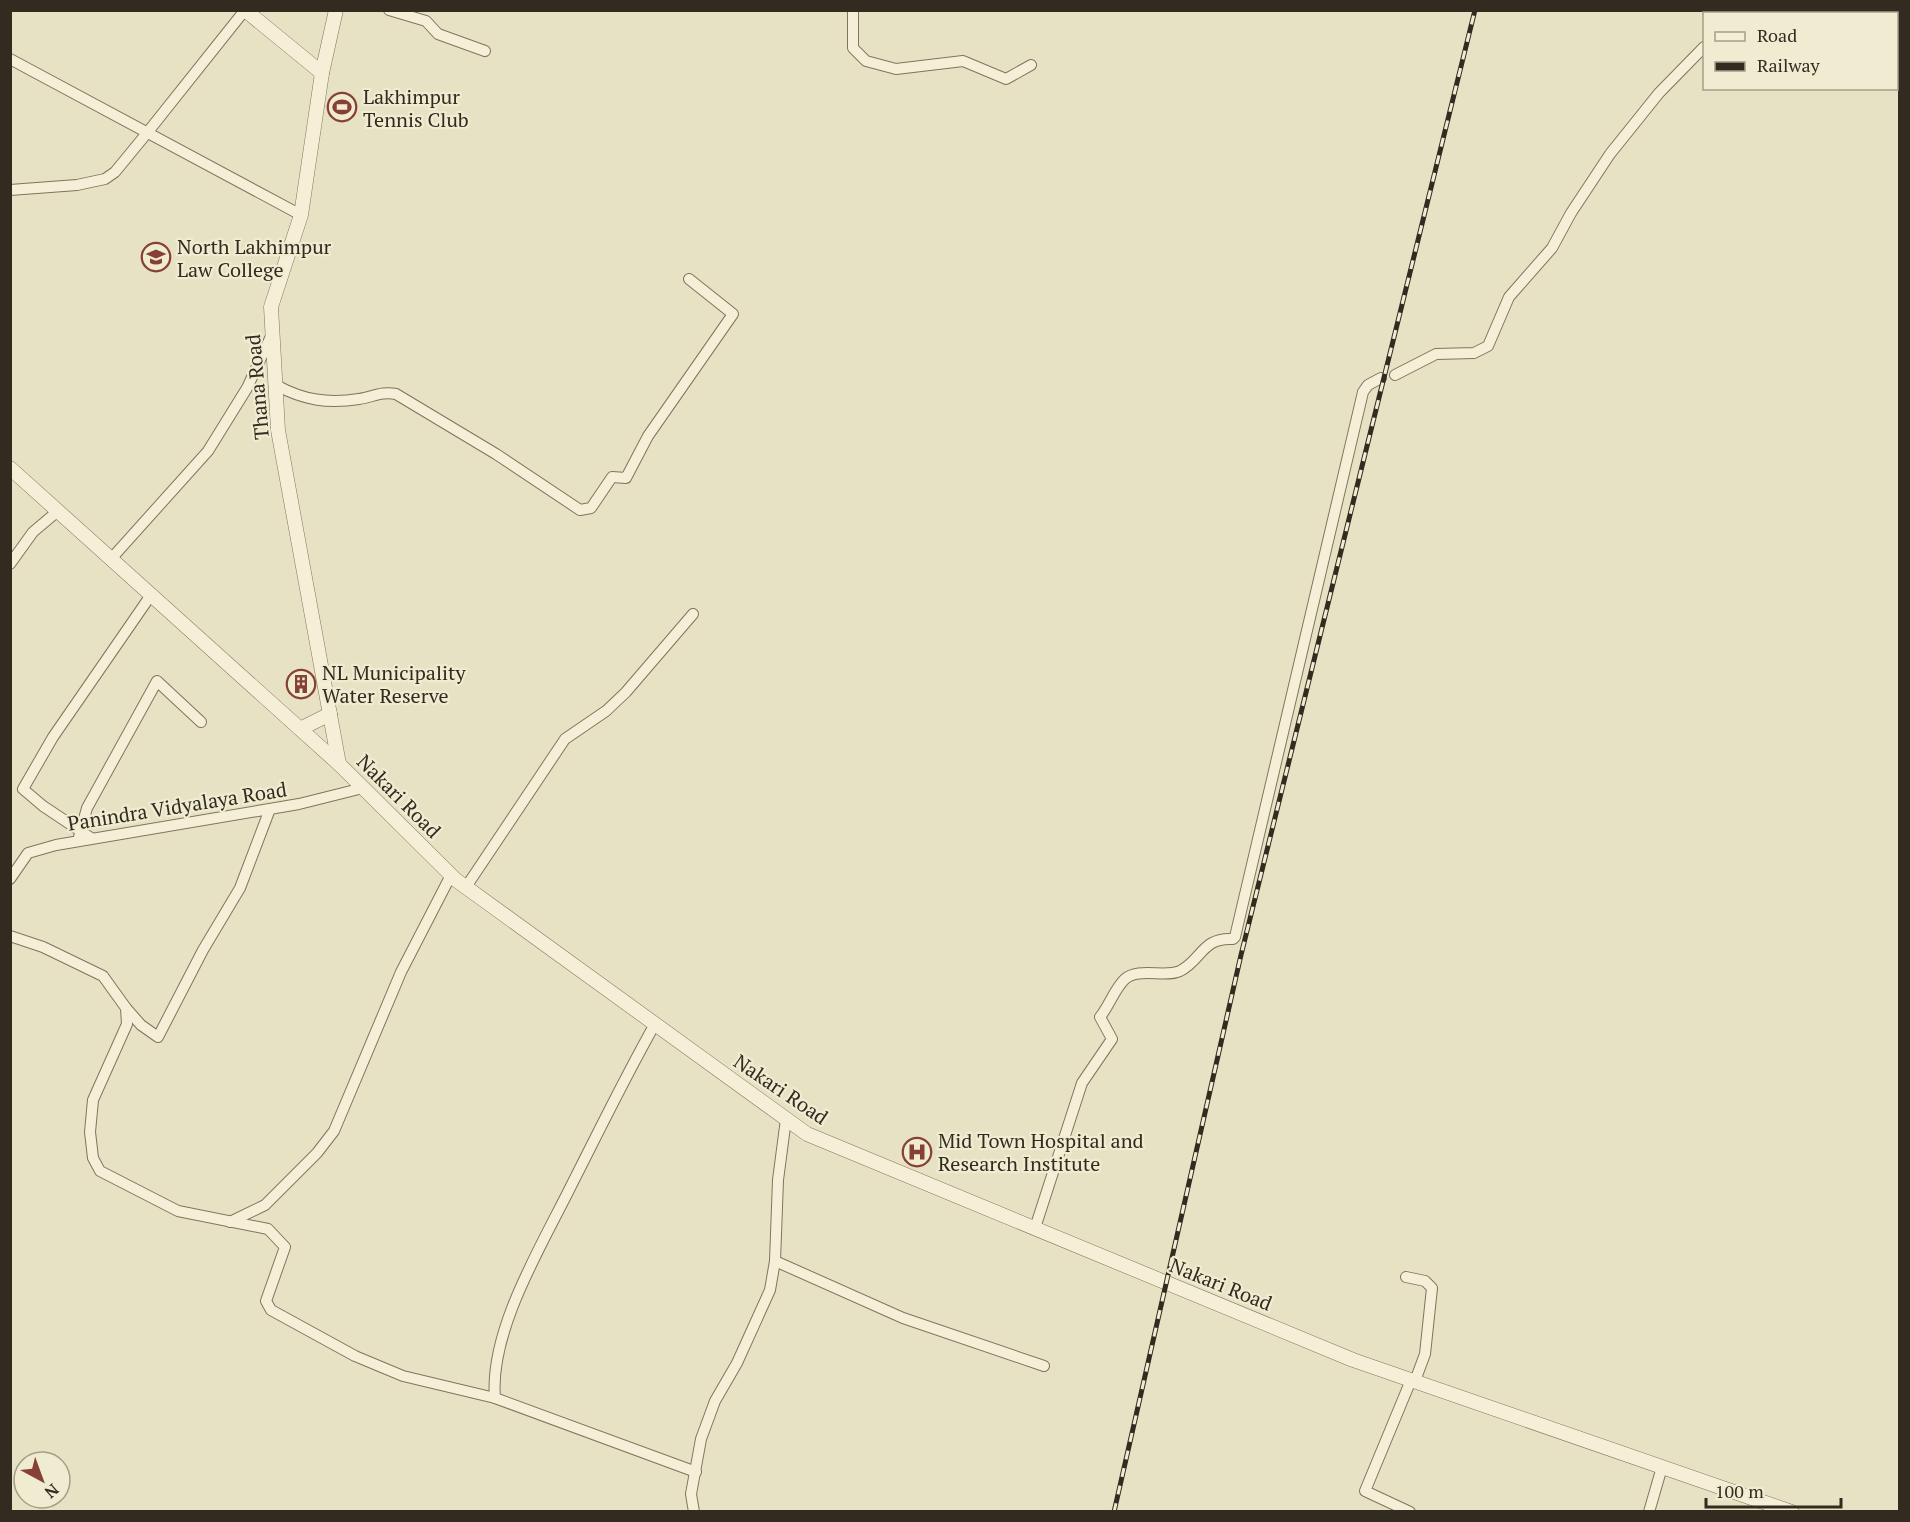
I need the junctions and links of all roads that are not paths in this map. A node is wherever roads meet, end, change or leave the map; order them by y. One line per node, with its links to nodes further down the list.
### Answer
1 (245, 10): 9 (street); 10 (street)
2 (336, 10): 9 (street, Thana Road)
3 (388, 10): 6 (street)
4 (853, 10): 8 (street)
5 (1703, 49): 15 (street)
6 (485, 51)
7 (10, 59): 10 (street)
8 (1031, 65)
9 (322, 73): 12 (street, Thana Road)
10 (147, 133): 11 (street); 12 (street)
11 (10, 190)
12 (301, 215): 14 (street, Thana Road)
13 (689, 279): 17 (street)
14 (272, 333): 17 (street, Thana Road); 20 (street)
15 (1395, 375)
16 (1381, 378): 39 (street)
17 (276, 385): 24 (street, Thana Road)
18 (10, 468): 19 (street, Nakari Road)
19 (58, 510): 20 (street, Nakari Road); 21 (street)
20 (111, 559): 22 (street, Nakari Road)
21 (10, 564)
22 (151, 595): 26 (street, Nakari Road); 30 (street)
23 (693, 614): 33 (street)
24 (330, 714): 26 (street); 27 (street, Thana Road)
25 (201, 722): 30 (street)
26 (300, 729): 27 (street, Nakari Road)
27 (339, 764): 28 (street, Nakari Road)
28 (363, 788): 29 (street, Panindra Vidyalaya Road); 31 (street, Nakari Road)
29 (270, 808): 30 (street, Panindra Vidyalaya Road); 35 (street)
30 (79, 836): 32 (street, Panindra Vidyalaya Road)
31 (451, 875): 33 (street, Nakari Road); 38 (street)
32 (10, 879)
33 (466, 887): 36 (street, Nakari Road)
34 (10, 936): 35 (street)
35 (126, 1008): 38 (street)
36 (656, 1024): 37 (street, Nakari Road); 44 (street)
37 (786, 1119): 39 (street, Nakari Road); 40 (street)
38 (229, 1222): 44 (street)
39 (1035, 1228): 43 (street, Nakari Road)
40 (774, 1261): 42 (street); 46 (street)
41 (1406, 1277): 43 (street)
42 (1044, 1366)
43 (1413, 1381): 45 (street, Nakari Road); 48 (street)
44 (495, 1398): 46 (street)
45 (1662, 1467): 49 (street); 50 (street, Nakari Road)
46 (696, 1472): 47 (street)
47 (694, 1512)
48 (1410, 1512)
49 (1649, 1512)
50 (1792, 1512)

